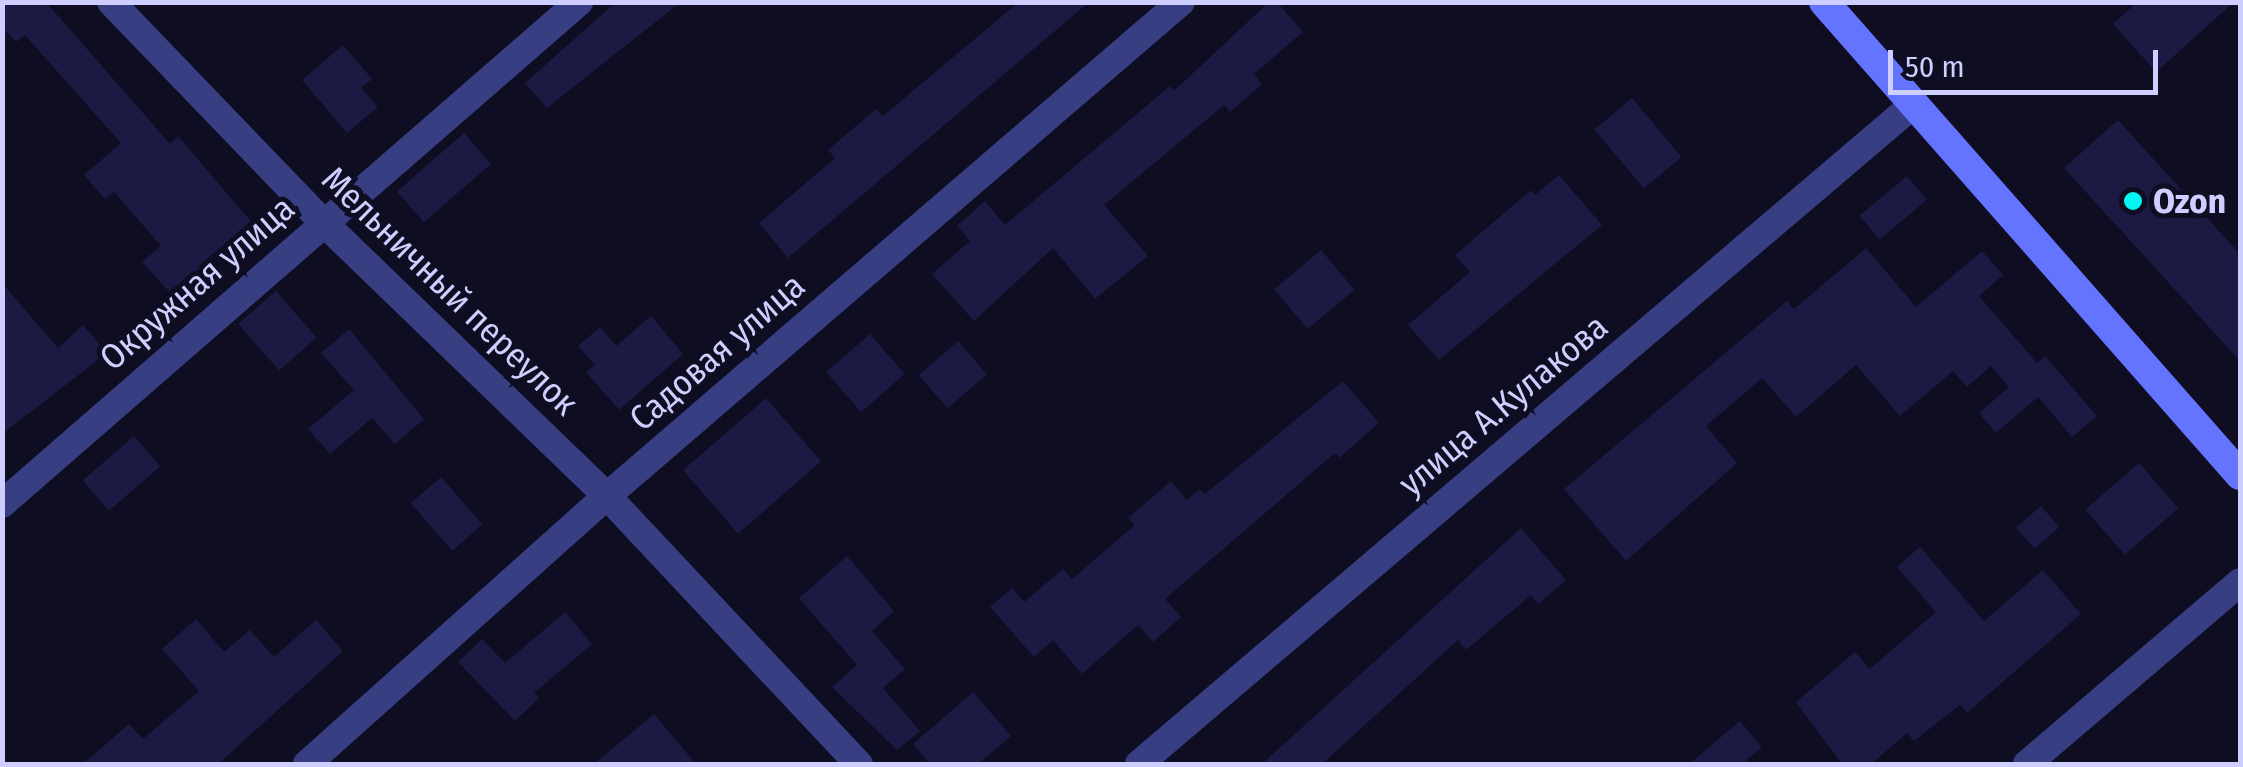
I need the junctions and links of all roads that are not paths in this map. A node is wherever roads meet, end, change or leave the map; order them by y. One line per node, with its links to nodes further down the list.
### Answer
1 (580, 2): 6 (street, Окружная улица)
2 (1181, 2): 8 (street, Садовая улица)
3 (1824, 2): 5 (main road)
4 (121, 6): 6 (street, Мельничный переулок)
5 (1915, 103): 7 (main road); 13 (street, улица А.Кулакова)
6 (323, 222): 8 (street, Мельничный переулок); 9 (street, Окружная улица)
7 (2240, 475)
8 (607, 496): 11 (street, Садовая улица); 12 (street, Мельничный переулок)
9 (2, 504)
10 (2240, 582): 14 (street)
11 (308, 764)
12 (859, 764)
13 (1139, 764)
14 (2027, 764)

